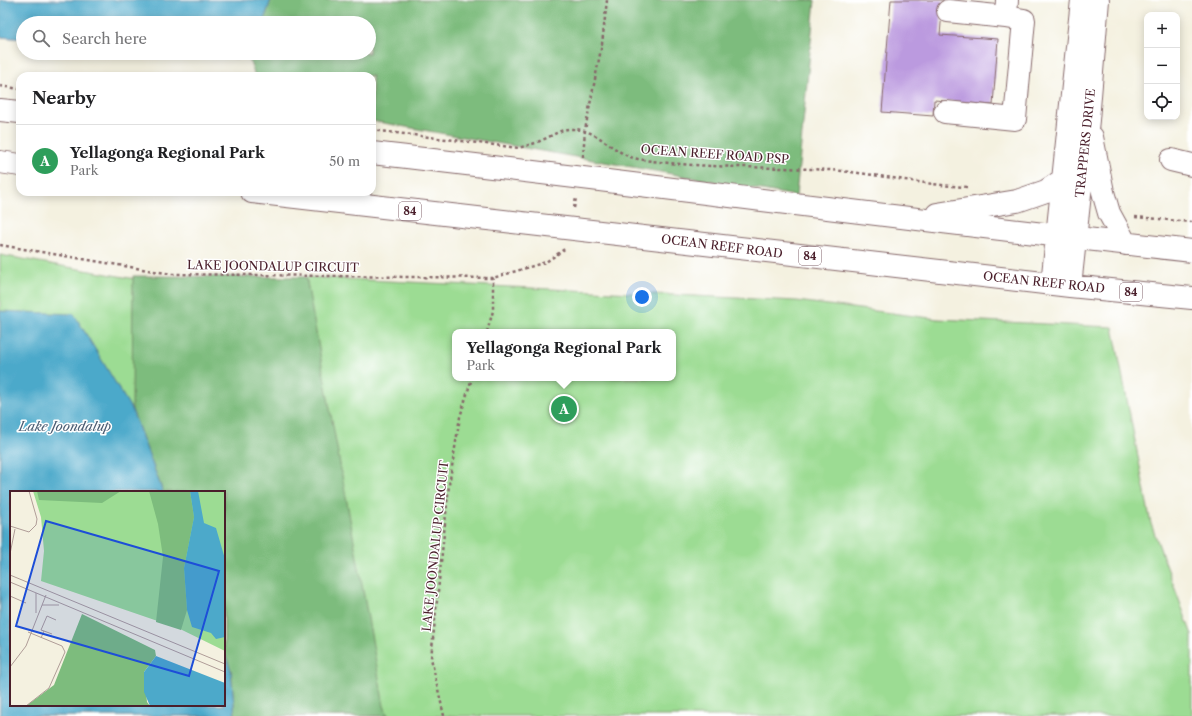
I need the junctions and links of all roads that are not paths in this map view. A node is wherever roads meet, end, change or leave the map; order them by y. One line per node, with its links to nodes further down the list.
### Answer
1 (1082, 0): 14 (main road, TRAPPERS DRIVE)
2 (1098, 0): 8 (main road, TRAPPERS DRIVE)
3 (1006, 8): 4 (main road); 7 (main road)
4 (948, 11)
5 (0, 110): 6 (main road)
6 (16, 112)
7 (945, 112)
8 (1088, 120): 17 (main road, TRAPPERS DRIVE); 18 (main road)
9 (376, 153): 16 (main road)
10 (1171, 160): 13 (main road)
11 (0, 162): 12 (main road)
12 (16, 164)
13 (1192, 165)
14 (1064, 179): 16 (main road); 17 (main road, TRAPPERS DRIVE)
15 (287, 196): 20 (main road, OCEAN REEF ROAD / 84)
16 (910, 218): 17 (main road)
17 (1066, 237): 18 (main road); 20 (main road, TRAPPERS DRIVE)
18 (1126, 244): 19 (main road)
19 (1192, 252)
20 (1061, 285): 21 (main road, OCEAN REEF ROAD / 84)
21 (1192, 298)

